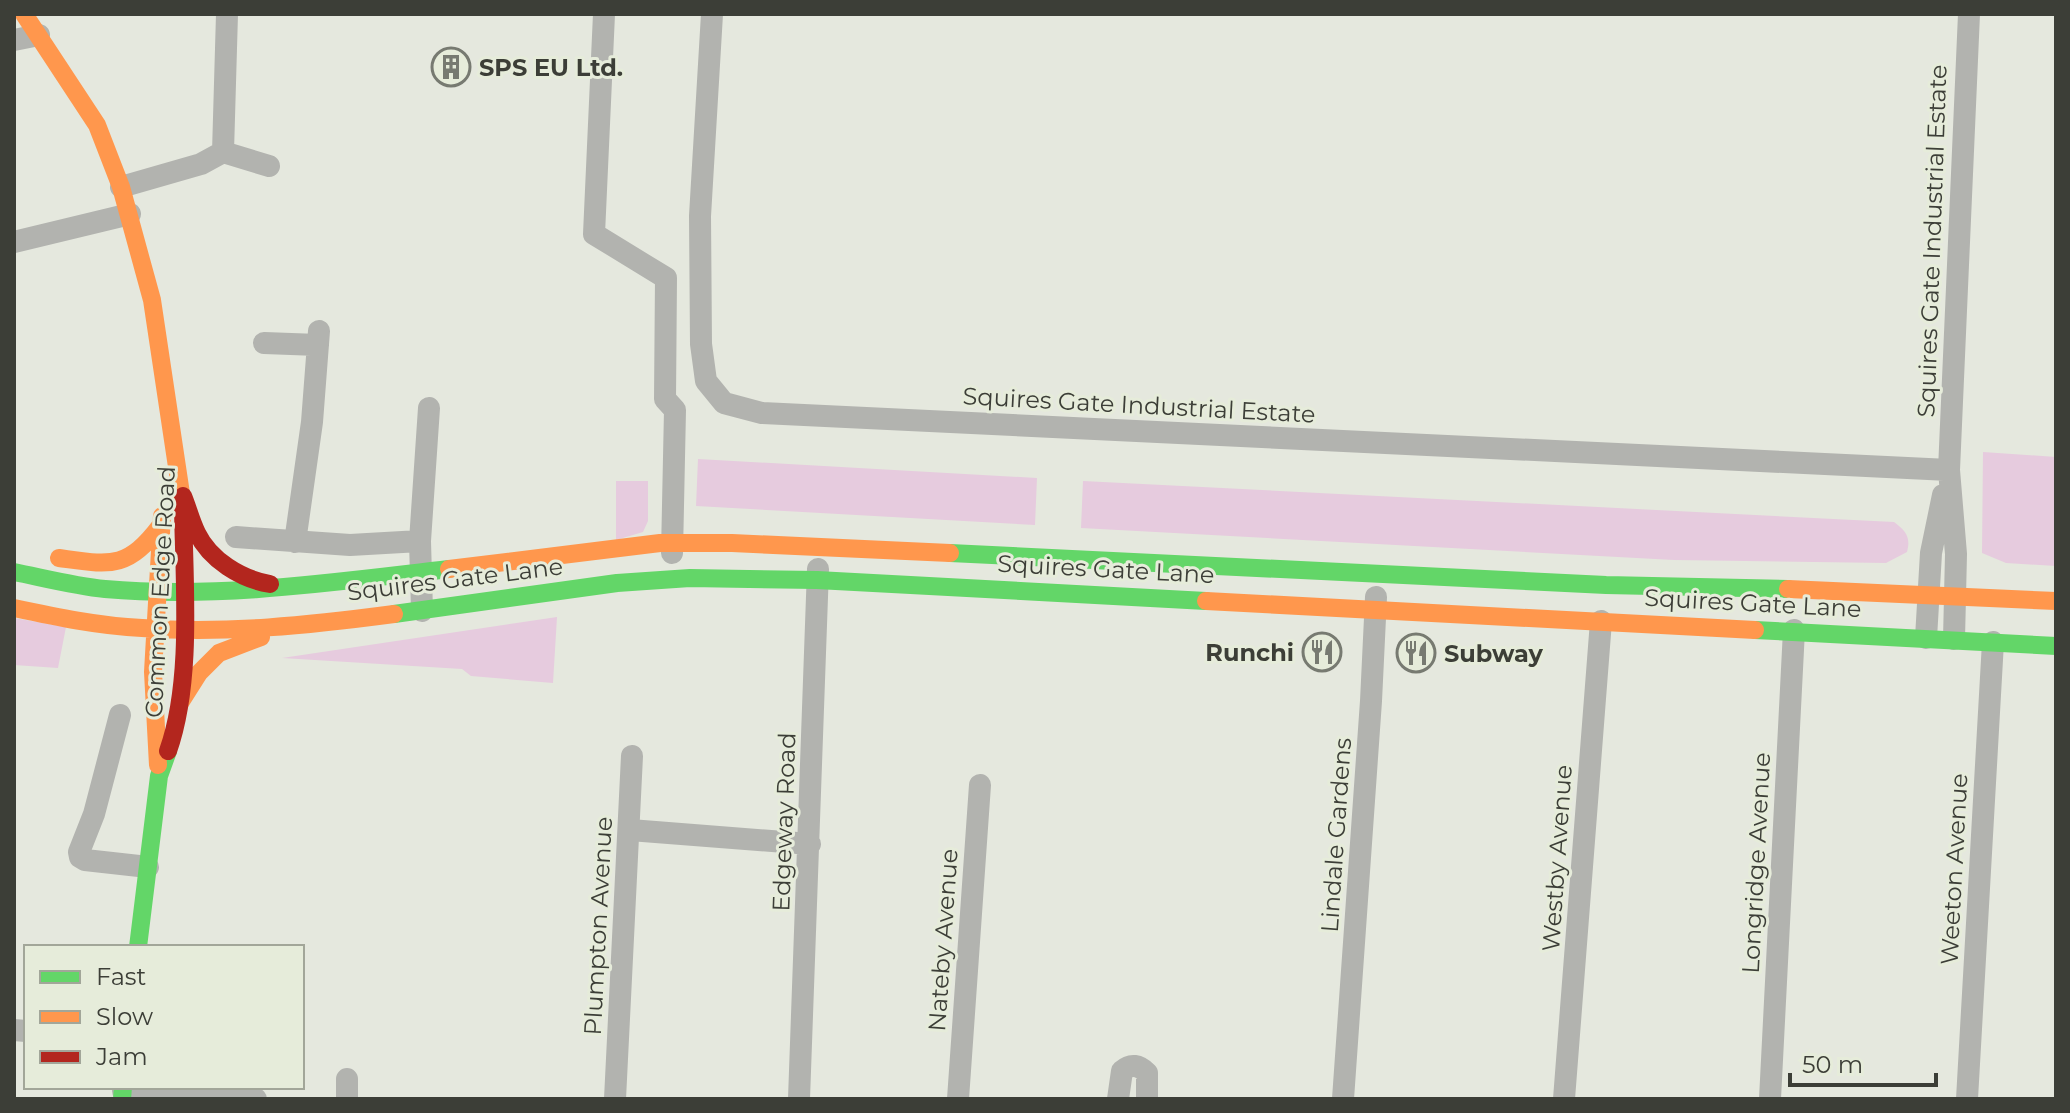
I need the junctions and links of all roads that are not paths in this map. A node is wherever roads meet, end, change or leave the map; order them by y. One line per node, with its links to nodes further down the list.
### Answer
1 (24, 14): 6 (main road, Common Edge Road)
2 (227, 14): 8 (street)
3 (604, 14): 22 (street)
4 (712, 14): 16 (street, Squires Gate Industrial Estate)
5 (1969, 14): 16 (street, Squires Gate Industrial Estate)
6 (39, 35): 7 (street); 10 (main road, Common Edge Road)
7 (14, 40)
8 (223, 152): 9 (street); 10 (street)
9 (269, 166)
10 (121, 187): 11 (main road, Common Edge Road)
11 (130, 214): 12 (street); 14 (main road, Common Edge Road)
12 (14, 242)
13 (264, 343): 21 (street)
14 (170, 408): 17 (main road, Common Edge Road); 18 (main road, Common Edge Road)
15 (429, 408): 20 (street)
16 (1949, 470): 33 (street); 34 (street, Squires Gate Industrial Estate)
17 (183, 496): 30 (main road); 31 (main road, Common Edge Road)
18 (161, 525): 24 (main road); 32 (main road, Common Edge Road)
19 (236, 537): 21 (street, Squires Gate Lane)
20 (420, 541): 21 (street, Squires Gate Lane); 26 (street)
21 (295, 542)
22 (673, 542): 23 (main road, Squires Gate Lane); 26 (main road, Squires Gate Lane); 28 (street)
23 (818, 546): 27 (main road, Squires Gate Lane); 29 (street, Edgeway Road)
24 (45, 557)
25 (14, 572): 32 (main road, Squires Gate Lane)
26 (422, 573): 30 (main road, Squires Gate Lane); 38 (street)
27 (1376, 574): 33 (main road, Squires Gate Lane); 37 (street, Lindale Gardens)
28 (671, 578): 29 (main road, Squires Gate Lane); 38 (main road, Squires Gate Lane)
29 (817, 580): 37 (main road, Squires Gate Lane); 54 (street, Edgeway Road)
30 (296, 587): 31 (main road, Squires Gate Lane)
31 (184, 592): 32 (main road, Squires Gate Lane); 43 (main road, Common Edge Road)
32 (155, 593): 42 (main road, Common Edge Road)
33 (1928, 595): 34 (main road, Squires Gate Lane); 44 (street)
34 (1955, 596): 35 (main road, Squires Gate Lane); 45 (street, Squires Gate Industrial Estate)
35 (2056, 601)
36 (14, 608): 42 (main road, Squires Gate Lane)
37 (1375, 608): 39 (main road, Squires Gate Lane); 64 (street, Lindale Gardens)
38 (422, 611): 40 (main road, Squires Gate Lane)
39 (1601, 621): 41 (main road, Squires Gate Lane); 65 (street, Westby Avenue)
40 (285, 626): 43 (main road, Squires Gate Lane); 48 (main road)
41 (1794, 630): 44 (main road, Squires Gate Lane); 66 (street, Longridge Avenue)
42 (155, 631): 43 (main road, Squires Gate Lane); 51 (main road, Common Edge Road)
43 (184, 631): 48 (main road, Common Edge Road)
44 (1926, 638): 45 (main road, Squires Gate Lane)
45 (1954, 639): 46 (main road, Squires Gate Lane)
46 (1993, 642): 47 (main road, Squires Gate Lane); 67 (street, Weeton Avenue)
47 (2056, 646)
48 (180, 703): 51 (main road, Common Edge Road)
49 (120, 715): 55 (street)
50 (632, 756): 53 (street, Plumpton Avenue)
51 (159, 776): 55 (main road, Common Edge Road)
52 (980, 785): 61 (street, Nateby Avenue)
53 (630, 830): 54 (street); 59 (street, Plumpton Avenue)
54 (810, 844): 60 (street, Edgeway Road)
55 (148, 867): 56 (main road, Common Edge Road)
56 (138, 945)
57 (123, 1092): 58 (street)
58 (256, 1099)
59 (615, 1099)
60 (799, 1099)
61 (958, 1099)
62 (1118, 1099): 63 (street)
63 (1147, 1099)
64 (1343, 1099)
65 (1564, 1099)
66 (1770, 1099)
67 (1967, 1099)

